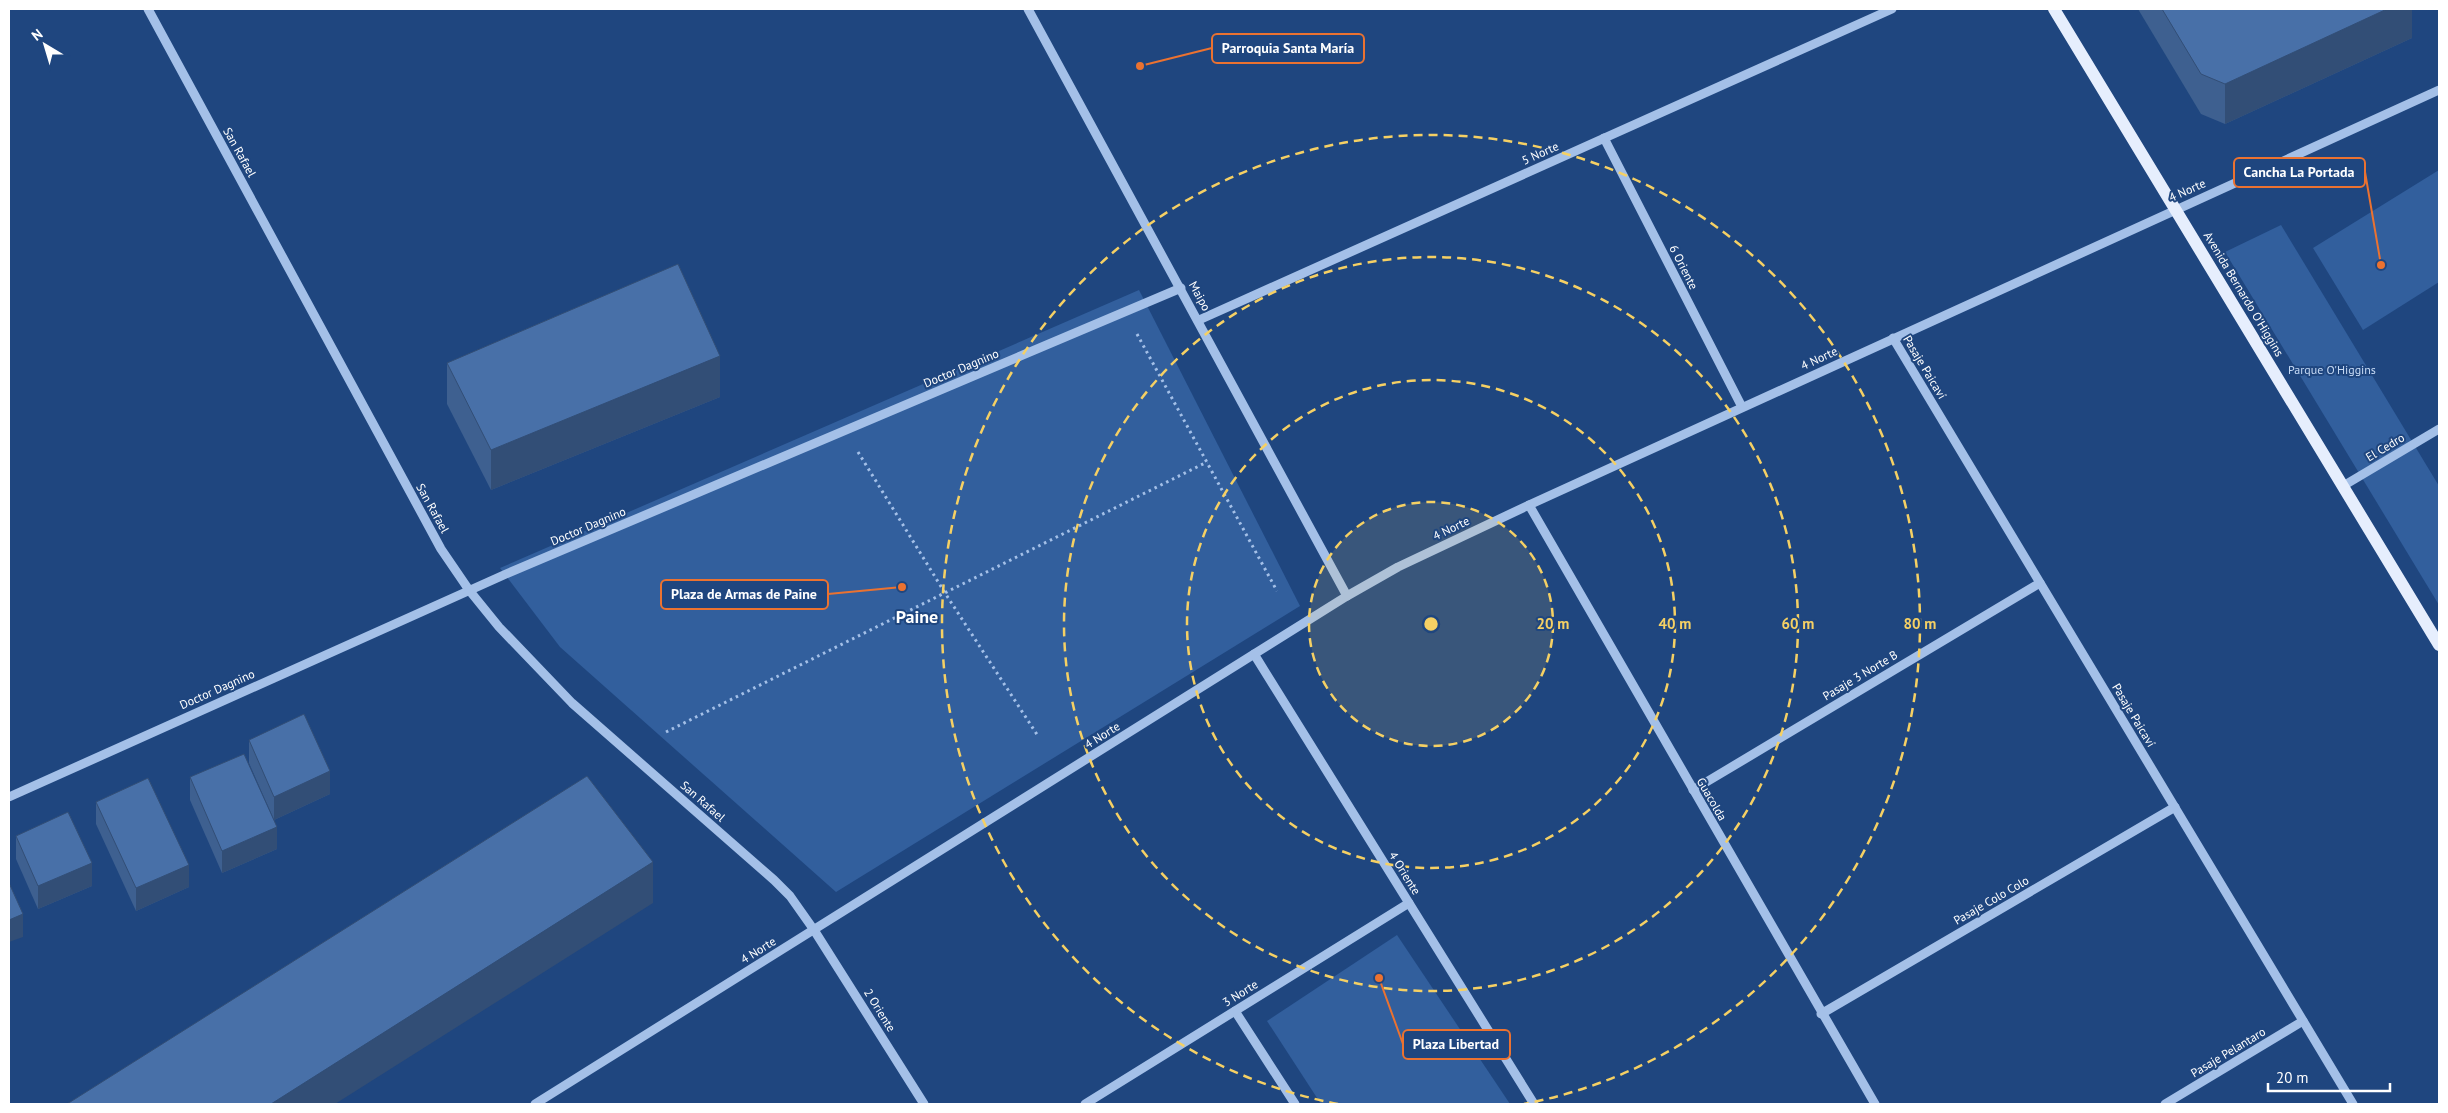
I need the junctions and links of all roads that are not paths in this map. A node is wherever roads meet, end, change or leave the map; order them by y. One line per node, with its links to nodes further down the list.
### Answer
1 (148, 9): 16 (street, San Rafael)
2 (1028, 9): 8 (street, Maipo)
3 (1892, 9): 6 (street, 5 Norte)
4 (2054, 9): 7 (main road, Avenida Bernardo O'Higgins)
5 (2439, 90): 7 (street, 4 Norte)
6 (1604, 138): 9 (street, 5 Norte); 11 (street, 6 Oriente)
7 (2177, 209): 10 (street, 4 Norte); 13 (main road, Avenida Bernardo O'Higgins)
8 (1181, 288): 9 (street, Maipo); 16 (street, Doctor Dagnino)
9 (1199, 320): 17 (street, Maipo)
10 (1893, 338): 11 (street, 4 Norte); 15 (street, Pasaje Paicaví)
11 (1742, 407): 14 (street, 4 Norte)
12 (2439, 429): 13 (street, El Cedro)
13 (2343, 486): 18 (main road, Avenida Bernardo O'Higgins)
14 (1529, 505): 17 (street, 4 Norte); 20 (street, Guacolda)
15 (2040, 583): 20 (street, Pasaje 3 Norte B); 22 (street, Pasaje Paicaví)
16 (469, 590): 21 (street, Doctor Dagnino); 24 (street, San Rafael)
17 (1347, 596): 19 (street, 4 Norte)
18 (2439, 645)
19 (1254, 654): 23 (street, 4 Oriente); 24 (street, 4 Norte)
20 (1692, 790): 26 (street, Guacolda)
21 (9, 797)
22 (2175, 807): 26 (street, Pasaje Colo Colo); 27 (street, Pasaje Paicaví)
23 (1409, 903): 25 (street, 3 Norte); 32 (street, 4 Oriente)
24 (814, 930): 28 (street, 4 Norte); 29 (street, 2 Oriente)
25 (1235, 1011): 30 (street, 3 Norte); 31 (street)
26 (1821, 1014): 33 (street, Guacolda)
27 (2303, 1021): 34 (street, Pasaje Pelantaro); 35 (street, Pasaje Paicaví)
28 (535, 1104)
29 (924, 1104)
30 (1085, 1104)
31 (1295, 1104)
32 (1534, 1104)
33 (1875, 1104)
34 (2165, 1104)
35 (2353, 1104)

